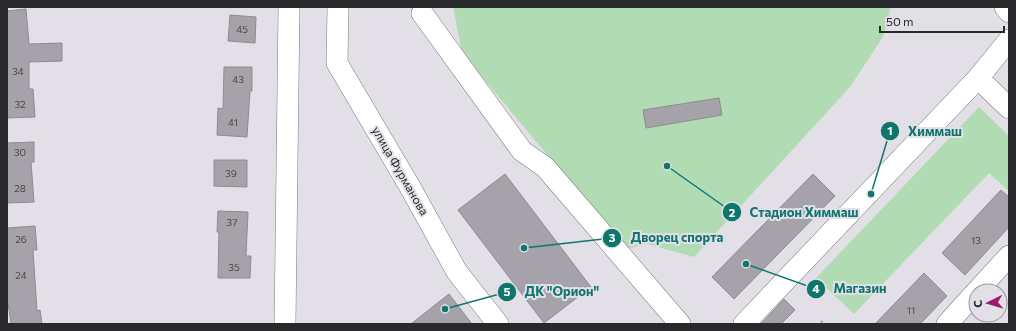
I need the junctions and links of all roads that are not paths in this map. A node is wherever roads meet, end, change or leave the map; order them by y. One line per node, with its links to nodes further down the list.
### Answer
1 (289, 7): 12 (street)
2 (338, 7): 13 (street, улица Фурманова)
3 (1004, 7): 4 (street)
4 (1009, 12)
5 (422, 13): 14 (street)
6 (1009, 40): 7 (street)
7 (978, 78): 8 (street); 15 (street)
8 (1009, 108)
9 (1009, 256): 10 (street)
10 (985, 283)
11 (968, 302): 16 (street)
12 (285, 324)
13 (498, 324)
14 (680, 324)
15 (744, 324)
16 (947, 324)

